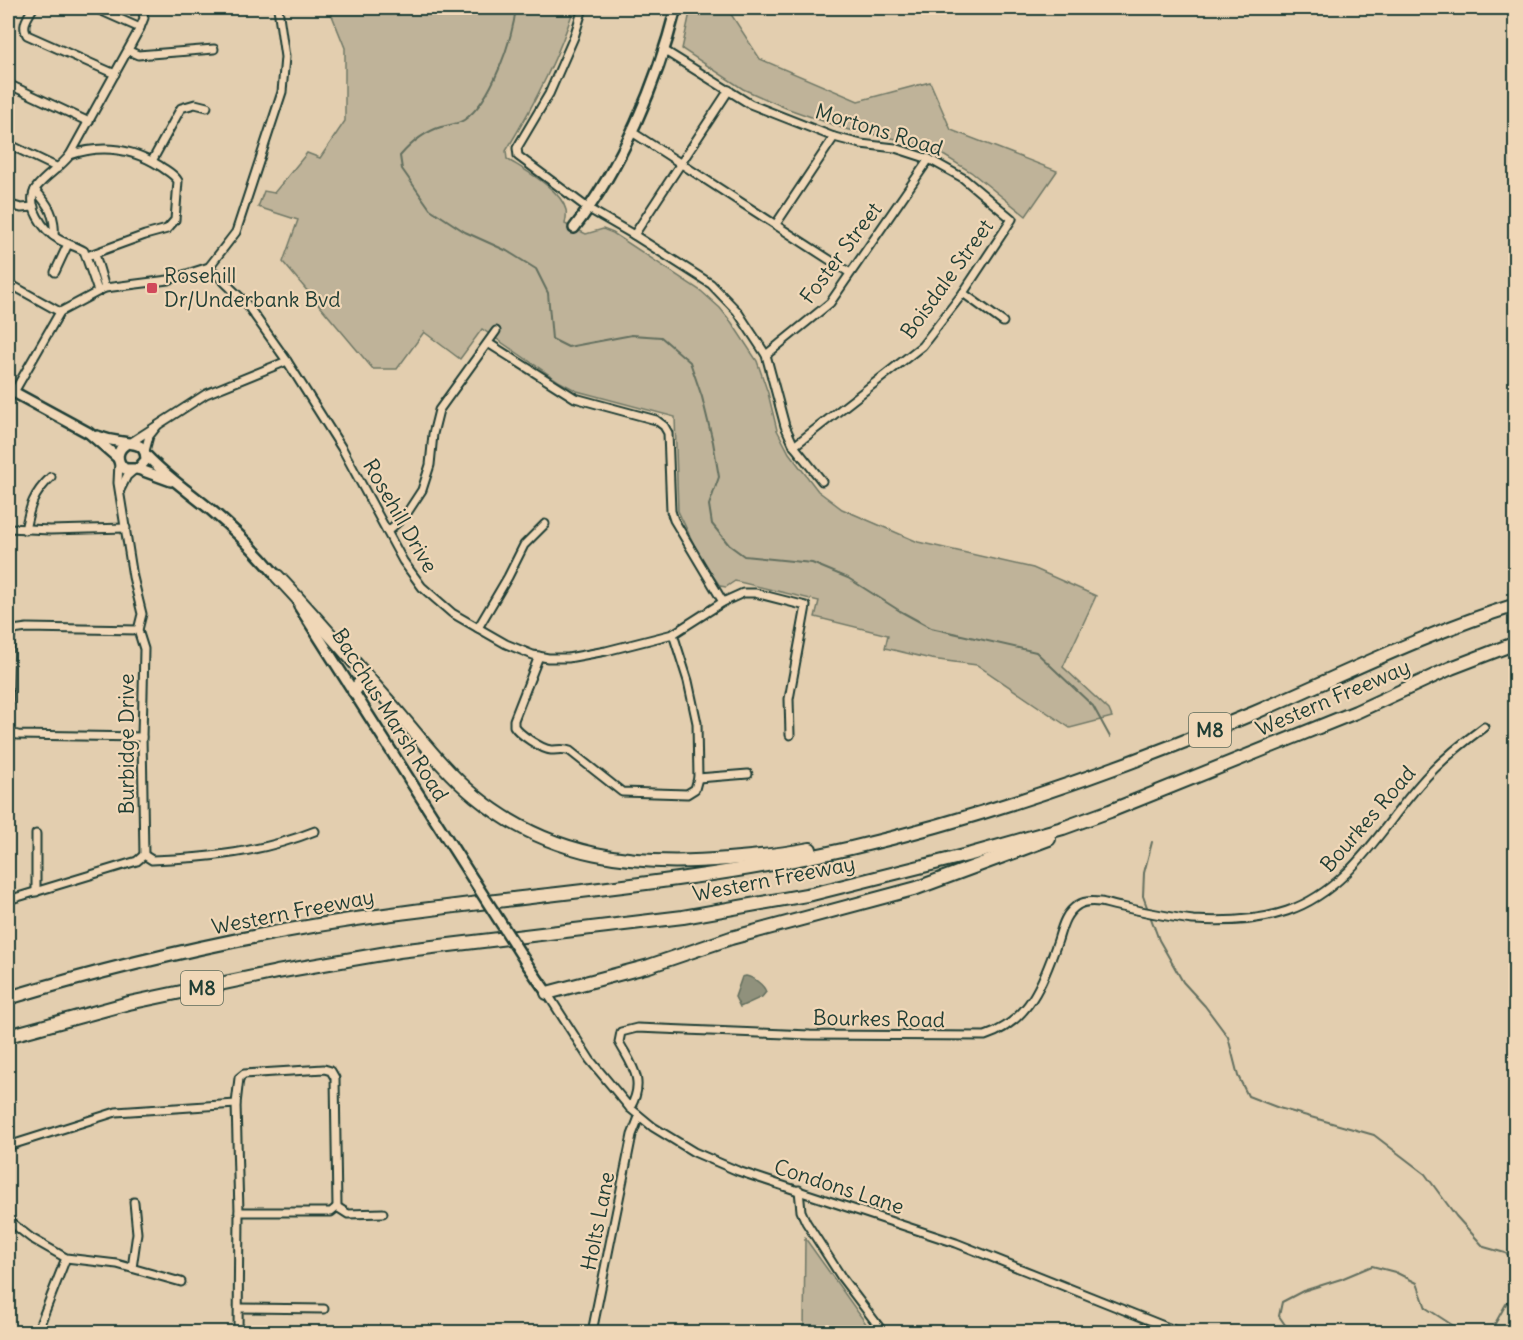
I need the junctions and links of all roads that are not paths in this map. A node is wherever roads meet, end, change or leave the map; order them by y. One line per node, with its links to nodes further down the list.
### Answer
1 (33, 8): 11 (street)
2 (95, 8): 7 (street)
3 (145, 8): 7 (street)
4 (278, 8): 35 (street)
5 (583, 8): 27 (street)
6 (676, 8): 10 (main road)
7 (140, 28): 9 (street)
8 (214, 49): 9 (street)
9 (129, 51): 11 (street)
10 (665, 51): 13 (street, Mortons Road); 16 (main road)
11 (115, 74): 15 (street)
12 (8, 84): 15 (street)
13 (729, 90): 17 (street, Mortons Road); 22 (street)
14 (207, 107): 21 (street)
15 (88, 122): 19 (street)
16 (632, 132): 22 (street); 27 (main road)
17 (834, 136): 20 (street, Mortons Road); 29 (street)
18 (8, 144): 23 (street)
19 (70, 155): 21 (street); 23 (street)
20 (929, 159): 28 (street, Mortons Road); 37 (street, Foster Street)
21 (152, 161): 34 (street)
22 (680, 164): 29 (street); 31 (street)
23 (58, 168): 24 (street)
24 (35, 190): 26 (street); 32 (street)
25 (8, 204): 26 (street)
26 (34, 207): 32 (street)
27 (589, 209): 30 (main road); 31 (street)
28 (1012, 219): 40 (street, Boisdale Street)
29 (776, 224): 37 (street)
30 (574, 228)
31 (634, 235): 45 (street)
32 (54, 236): 33 (street)
33 (68, 244): 34 (street); 36 (street)
34 (91, 255): 39 (street)
35 (209, 267): 39 (street); 46 (street, Rosehill Drive)
36 (55, 273)
37 (850, 273): 45 (street, Foster Street)
38 (8, 283): 41 (street)
39 (102, 290): 41 (street)
40 (963, 293): 42 (street); 51 (street, Boisdale Street)
41 (60, 312): 47 (street)
42 (1003, 322)
43 (496, 331): 44 (street)
44 (488, 343): 63 (street); 65 (street)
45 (766, 355): 51 (street)
46 (287, 360): 48 (street); 63 (street, Rosehill Drive)
47 (11, 390): 49 (main road)
48 (159, 424): 50 (street); 52 (street)
49 (89, 433): 50 (main road); 53 (main road)
50 (129, 443): 52 (main road); 53 (main road)
51 (794, 446): 56 (street)
52 (145, 453): 54 (main road); 57 (main road, Bacchus Marsh Road)
53 (119, 460): 54 (main road); 58 (street, Burbidge Drive)
54 (136, 470): 57 (main road, Bacchus Marsh Road); 58 (street)
55 (51, 477): 62 (street)
56 (822, 481)
57 (173, 482): 64 (main road, Bacchus Marsh Road)
58 (120, 491): 61 (street, Burbidge Drive)
59 (544, 524): 67 (street)
60 (8, 528): 62 (street)
61 (126, 528): 62 (street); 68 (street, Burbidge Drive)
62 (25, 530)
63 (388, 531): 67 (street, Rosehill Drive)
64 (277, 576): 72 (highway); 73 (main road, Bacchus Marsh Road)
65 (723, 602): 69 (street, Rosehill Drive); 77 (street, Rosehill Drive)
66 (1515, 605): 84 (highway, Western Freeway / M8)
67 (478, 628): 71 (street, Rosehill Drive)
68 (138, 630): 74 (street); 78 (street, Burbidge Drive)
69 (673, 634): 71 (street, Rosehill Drive); 80 (street)
70 (1515, 643): 81 (highway, Western Freeway / M8)
71 (539, 656): 80 (street)
72 (370, 681): 73 (highway); 84 (highway)
73 (354, 691): 88 (main road, Bacchus Marsh Road, bridge)
74 (8, 720)
75 (1484, 727): 92 (street, Bourkes Road)
76 (8, 729): 78 (street)
77 (790, 735)
78 (142, 737): 85 (street, Burbidge Drive)
79 (748, 774): 80 (street)
80 (698, 778)
81 (1110, 811): 88 (highway); 90 (highway, Western Freeway / M8)
82 (315, 831): 85 (street)
83 (36, 834): 86 (street)
84 (897, 836): 89 (highway, Western Freeway / M8)
85 (144, 855): 86 (street)
86 (36, 892): 87 (street)
87 (8, 900)
88 (547, 993): 92 (street, Condons Lane)
89 (8, 998)
90 (8, 1036)
91 (236, 1104): 94 (street); 97 (street); 98 (street)
92 (630, 1108): 93 (street, Condons Lane)
93 (639, 1117): 95 (street, Condons Lane); 108 (street, Holts Lane)
94 (8, 1146)
95 (799, 1190): 109 (street); 110 (street, Condons Lane)
96 (134, 1202): 102 (street)
97 (337, 1206): 98 (street); 99 (street)
98 (239, 1212): 104 (street)
99 (383, 1213)
100 (8, 1220): 101 (street)
101 (66, 1258): 102 (street); 106 (street)
102 (132, 1268): 103 (street)
103 (181, 1282)
104 (239, 1308): 105 (street); 107 (street)
105 (324, 1309)
106 (37, 1332)
107 (238, 1332)
108 (592, 1332)
109 (883, 1332)
110 (1179, 1332)

